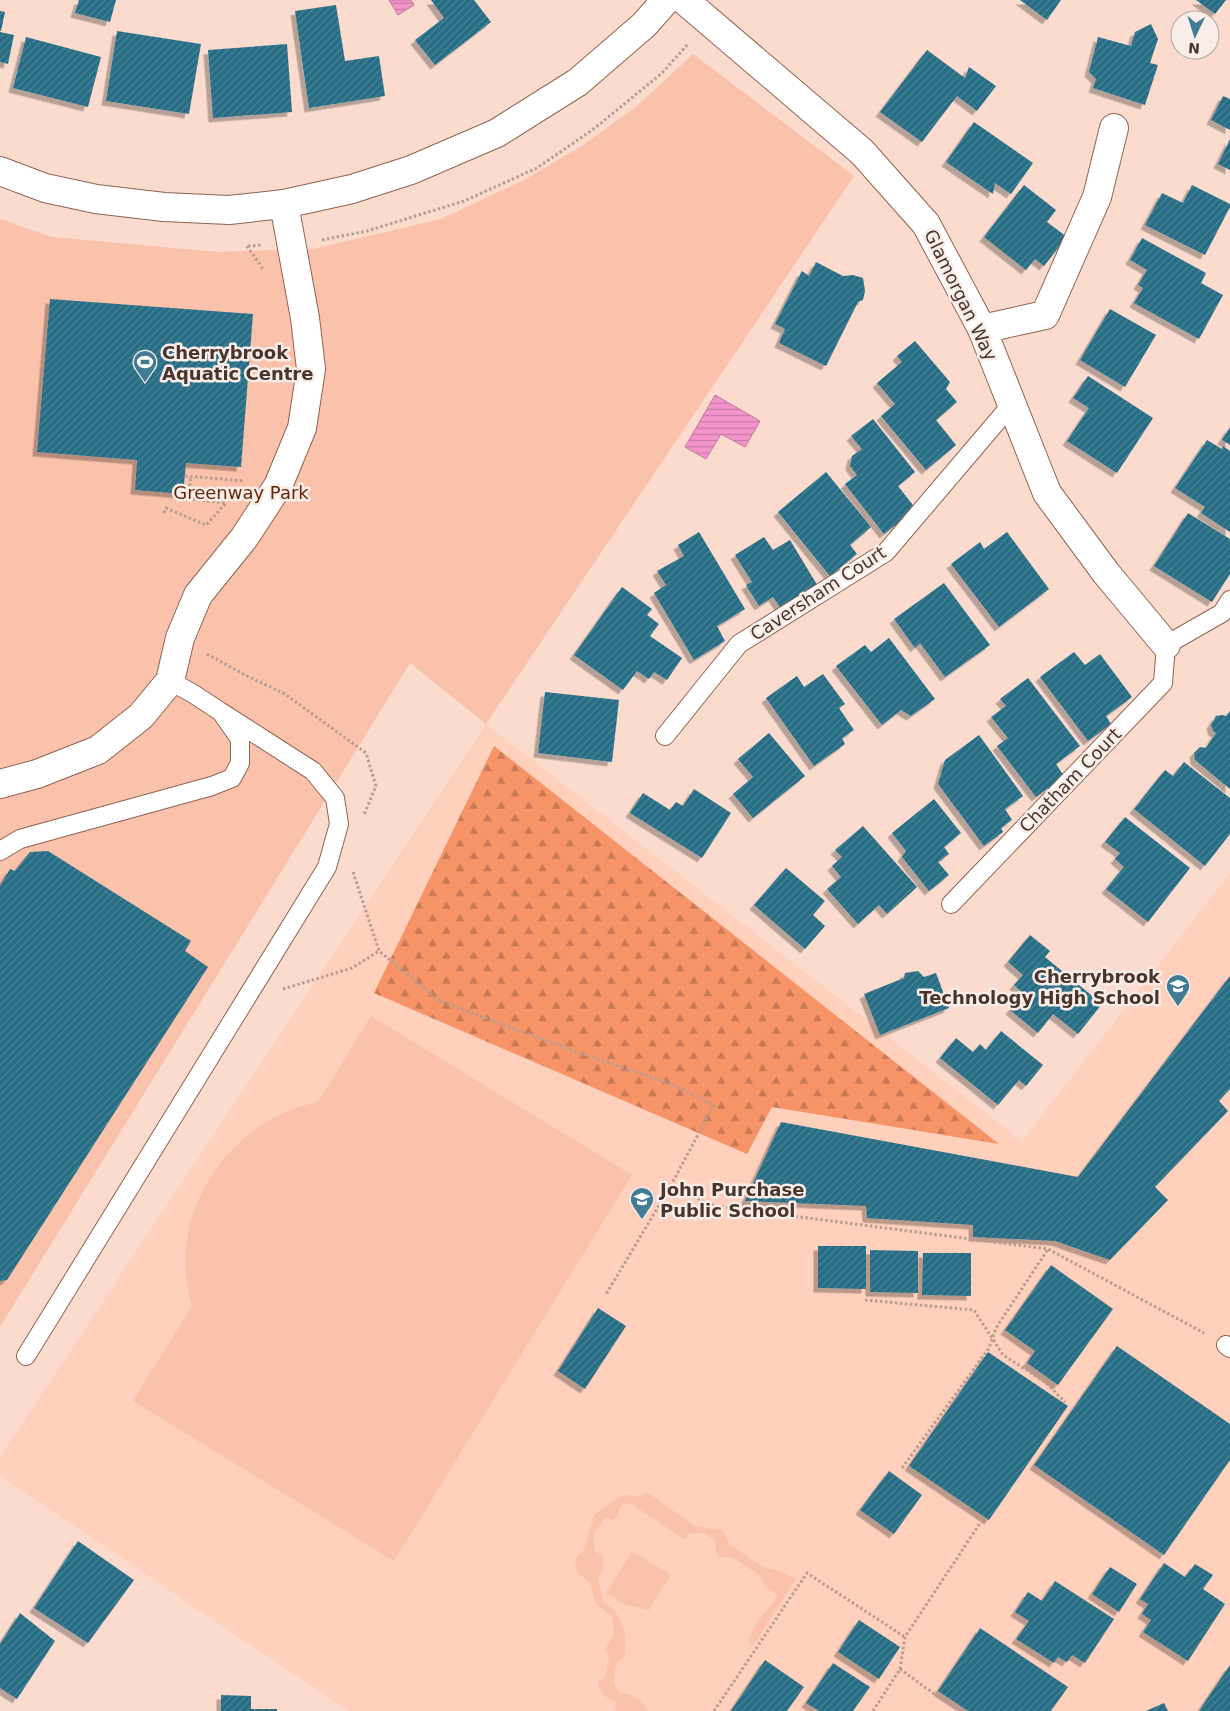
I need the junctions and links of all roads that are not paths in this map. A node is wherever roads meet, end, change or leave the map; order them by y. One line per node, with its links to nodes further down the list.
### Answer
1 (666, 0): 5 (street)
2 (684, 0): 6 (street, Glamorgan Way)
3 (1114, 128): 6 (street)
4 (0, 172): 5 (street)
5 (284, 204): 10 (street)
6 (982, 329): 7 (street, Glamorgan Way)
7 (1011, 404): 9 (street, Glamorgan Way); 12 (lane, Caversham Court)
8 (1230, 600): 9 (lane)
9 (1166, 645): 15 (lane, Chatham Court)
10 (170, 681): 11 (lane); 13 (street)
11 (221, 712): 14 (lane); 16 (lane)
12 (665, 736)
13 (0, 784)
14 (0, 851)
15 (951, 904)
16 (26, 1356)

